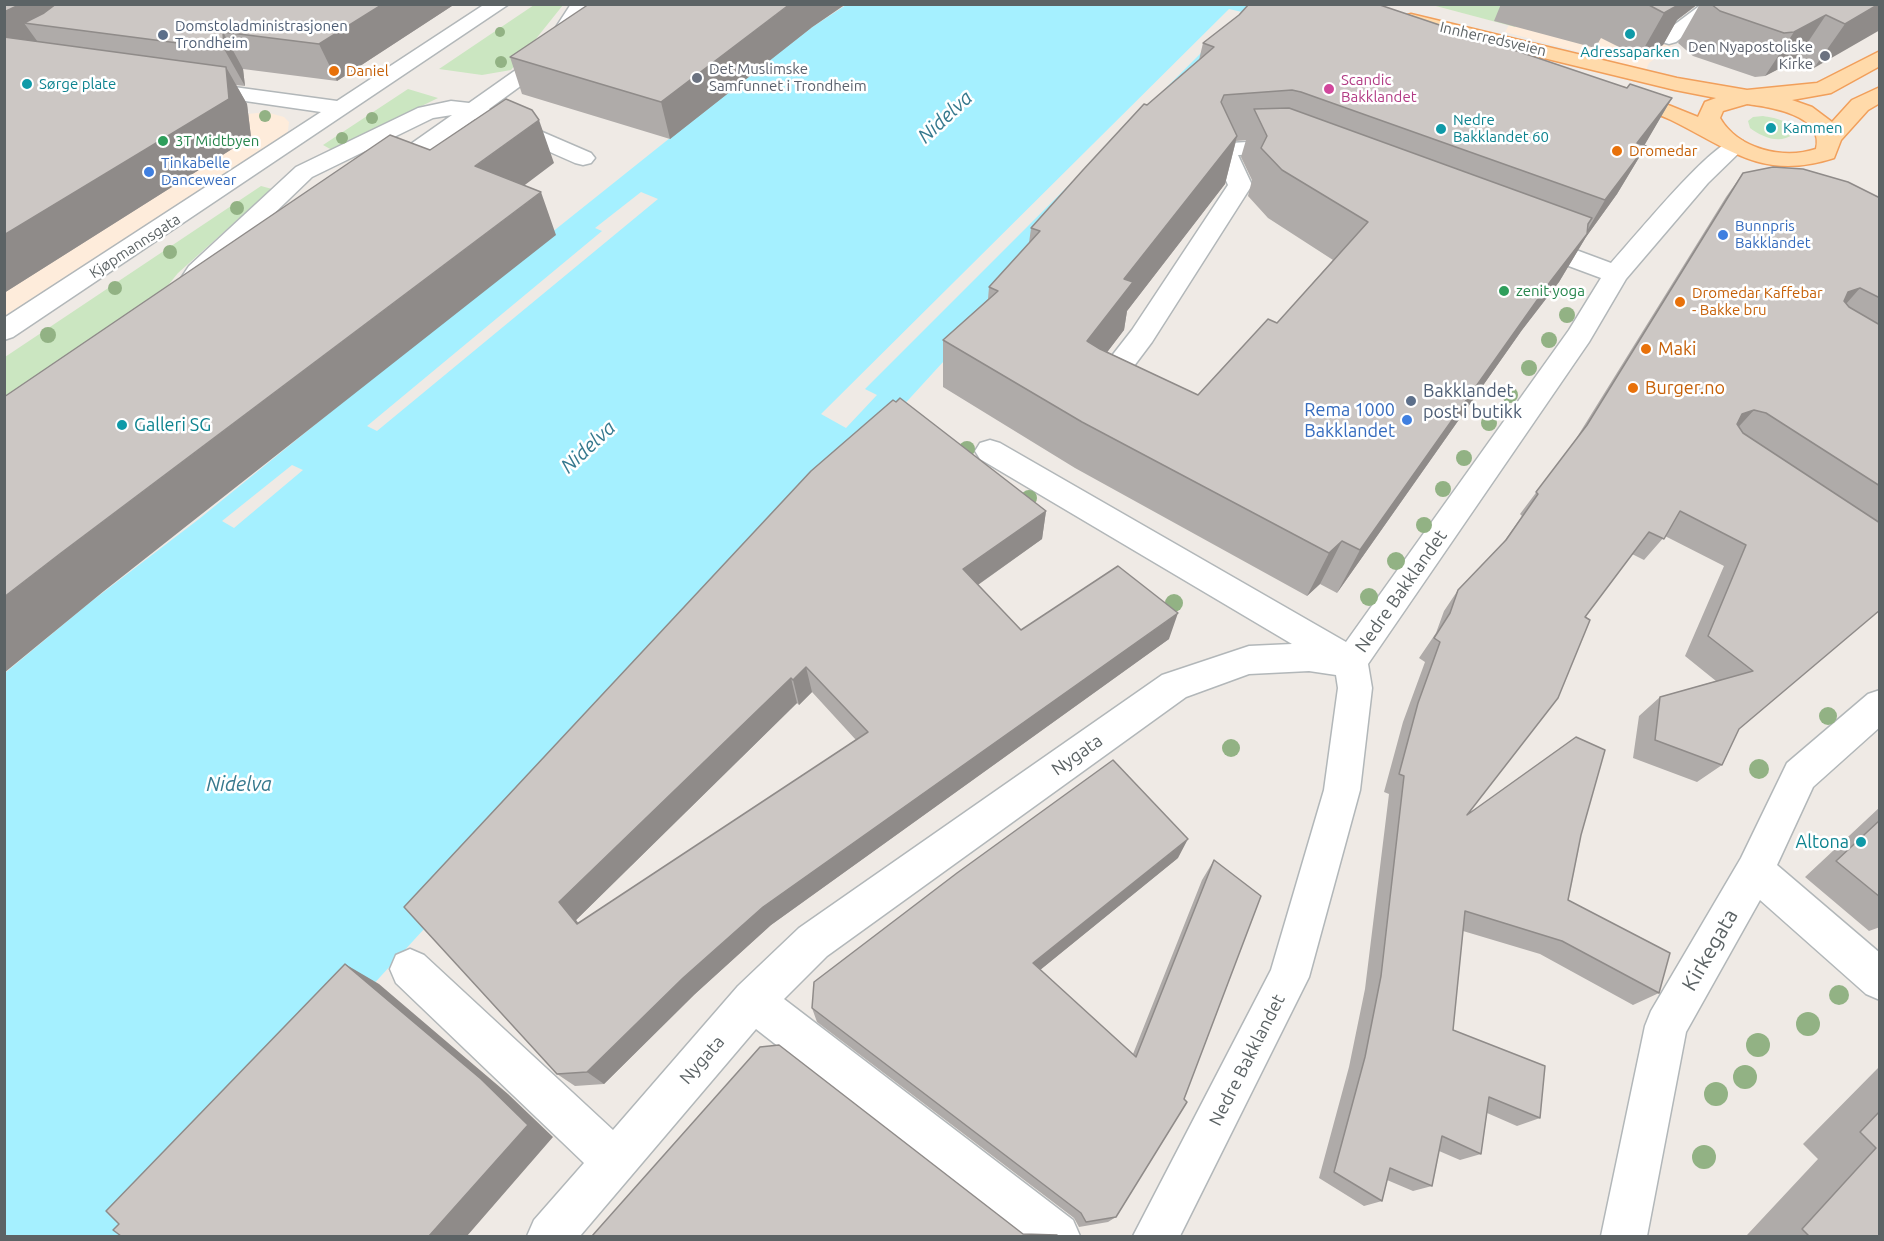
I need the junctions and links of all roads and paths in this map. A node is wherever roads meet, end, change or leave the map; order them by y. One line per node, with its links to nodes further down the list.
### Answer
1 (499, 4): 13 (street, Kjøpmannsgata)
2 (581, 4): 6 (street)
3 (623, 4): 6 (street)
4 (1715, 4): 5 (street)
5 (1669, 38)
6 (556, 52): 14 (street)
7 (1880, 57): 12 (main road, Innherredsveien)
8 (1581, 80): 12 (main road, Innherredsveien)
9 (176, 85): 13 (street)
10 (1602, 88): 16 (main road)
11 (1880, 93): 15 (main road)
12 (1746, 97): 15 (main road); 16 (main road)
13 (341, 108): 18 (street, Kjøpmannsgata)
14 (472, 111): 17 (street); 20 (street); 21 (street)
15 (1831, 137): 16 (main road)
16 (1728, 141): 23 (street, Nedre Bakklandet)
17 (583, 158)
18 (265, 160): 20 (street); 25 (street, Kjøpmannsgata)
19 (1313, 160): 26 (street)
20 (304, 172): 24 (street)
21 (371, 183)
22 (1512, 236): 23 (street)
23 (1616, 274): 28 (street, Nedre Bakklandet)
24 (196, 299)
25 (4, 331)
26 (1103, 387)
27 (990, 451): 28 (street)
28 (1351, 662): 33 (street, Nygata); 37 (street, Nedre Bakklandet)
29 (1880, 705): 30 (street, Kirkegata)
30 (1755, 870): 32 (street); 38 (street, Kirkegata)
31 (410, 969): 34 (street)
32 (1880, 980)
33 (753, 1001): 34 (street, Nygata); 36 (street)
34 (615, 1162): 35 (street, Nygata)
35 (550, 1236)
36 (1057, 1236)
37 (1156, 1236)
38 (1624, 1236)

